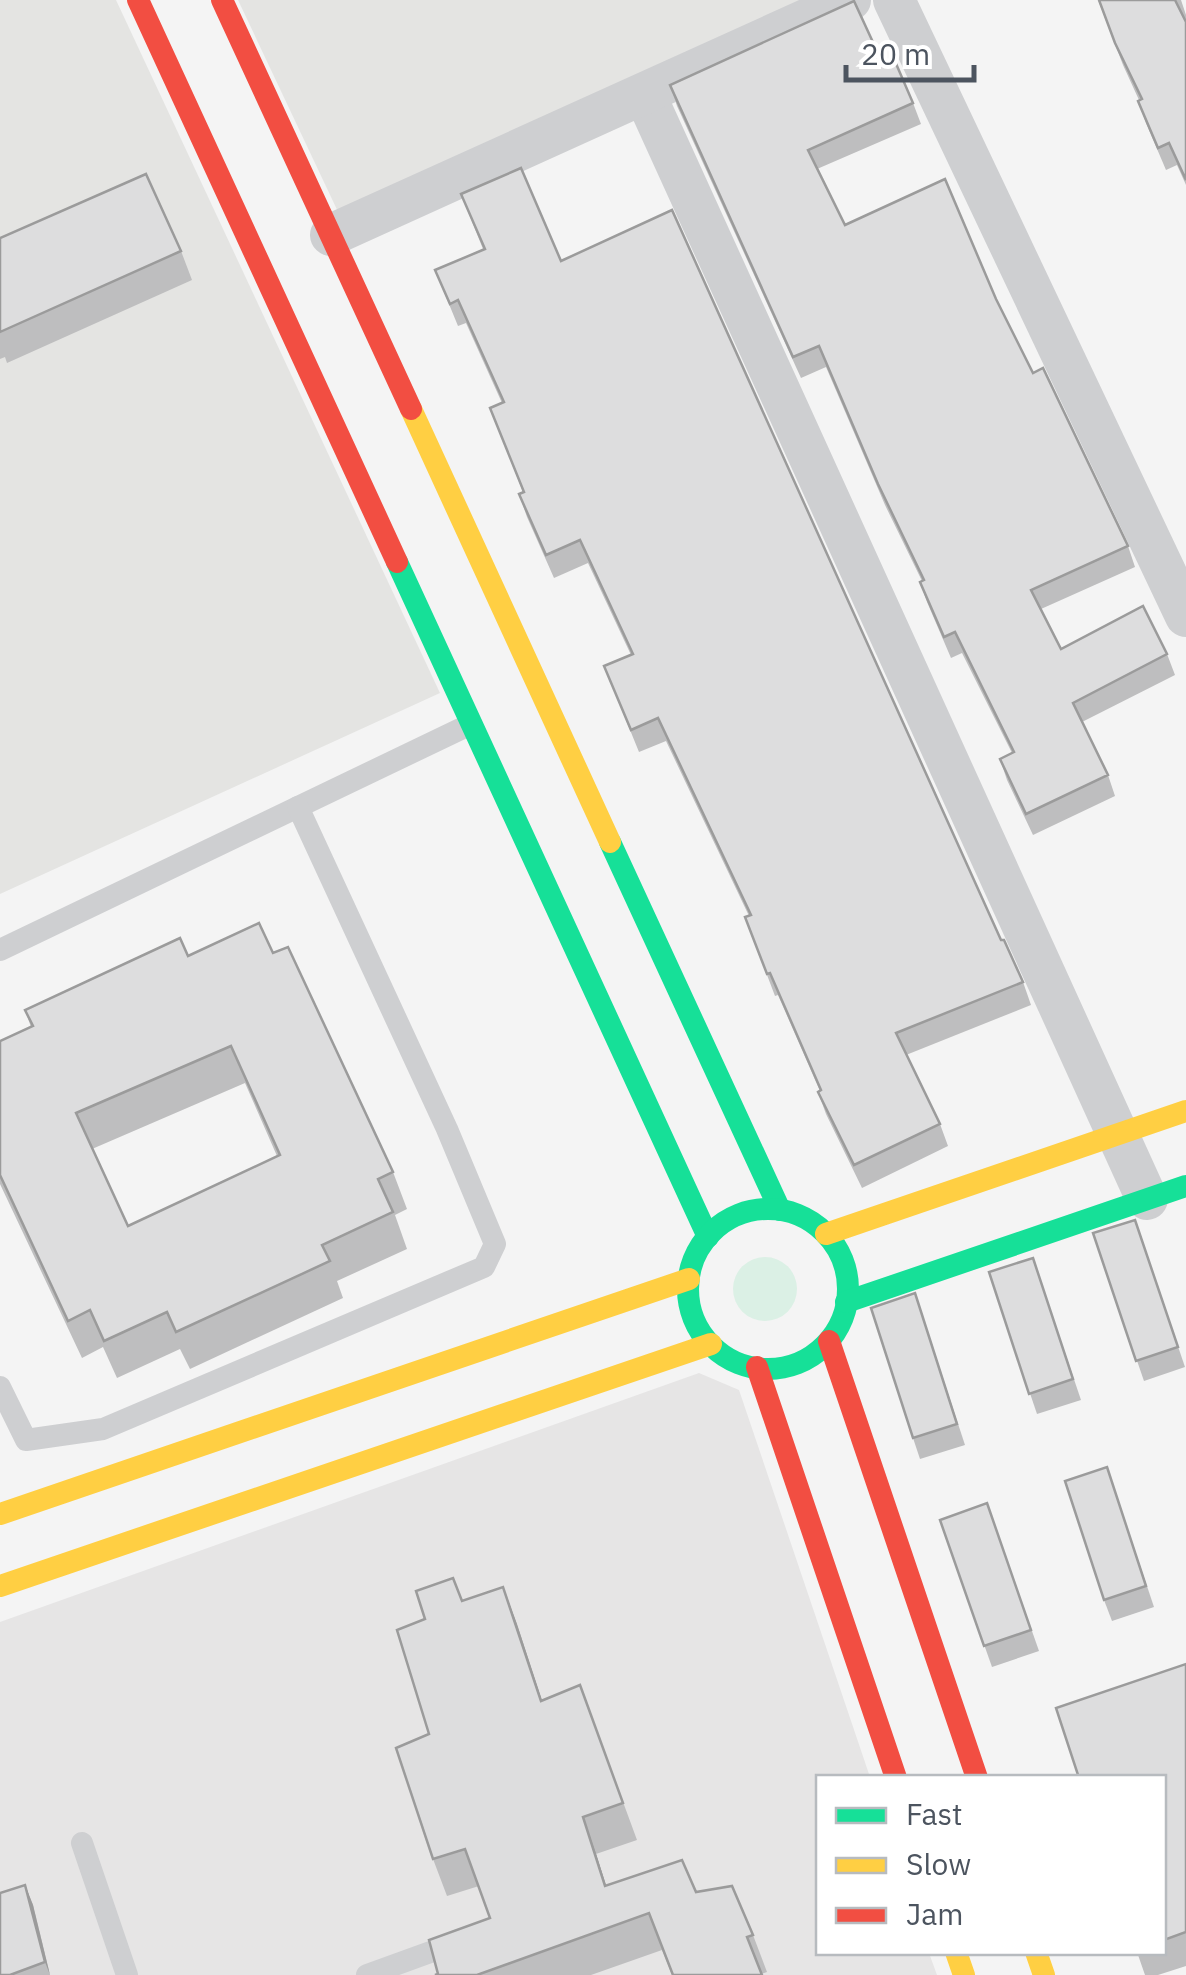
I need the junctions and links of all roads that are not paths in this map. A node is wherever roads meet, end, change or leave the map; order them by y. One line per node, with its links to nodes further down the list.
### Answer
1 (138, 0): 8 (street)
2 (222, 0): 6 (street)
3 (850, 0): 5 (street)
4 (894, 0): 7 (street)
5 (645, 95): 6 (street); 12 (street)
6 (331, 235): 14 (street)
7 (1186, 616)
8 (472, 724): 9 (lane); 16 (street)
9 (298, 807): 10 (lane); 22 (lane)
10 (0, 950)
11 (1186, 1111): 12 (street)
12 (1118, 1134): 13 (street); 15 (street)
13 (1167, 1193): 18 (street)
14 (780, 1210): 15 (street); 16 (street)
15 (826, 1234): 18 (street)
16 (708, 1237): 17 (street)
17 (688, 1279): 20 (street); 23 (street)
18 (846, 1302): 19 (street)
19 (829, 1341): 21 (street); 26 (street)
20 (711, 1344): 21 (street); 24 (street)
21 (757, 1367): 25 (street)
22 (0, 1387)
23 (0, 1514)
24 (0, 1586)
25 (895, 1775)
26 (976, 1775)
27 (82, 1843): 29 (lane)
28 (466, 1940): 30 (lane)
29 (127, 1975)
30 (366, 1975)

